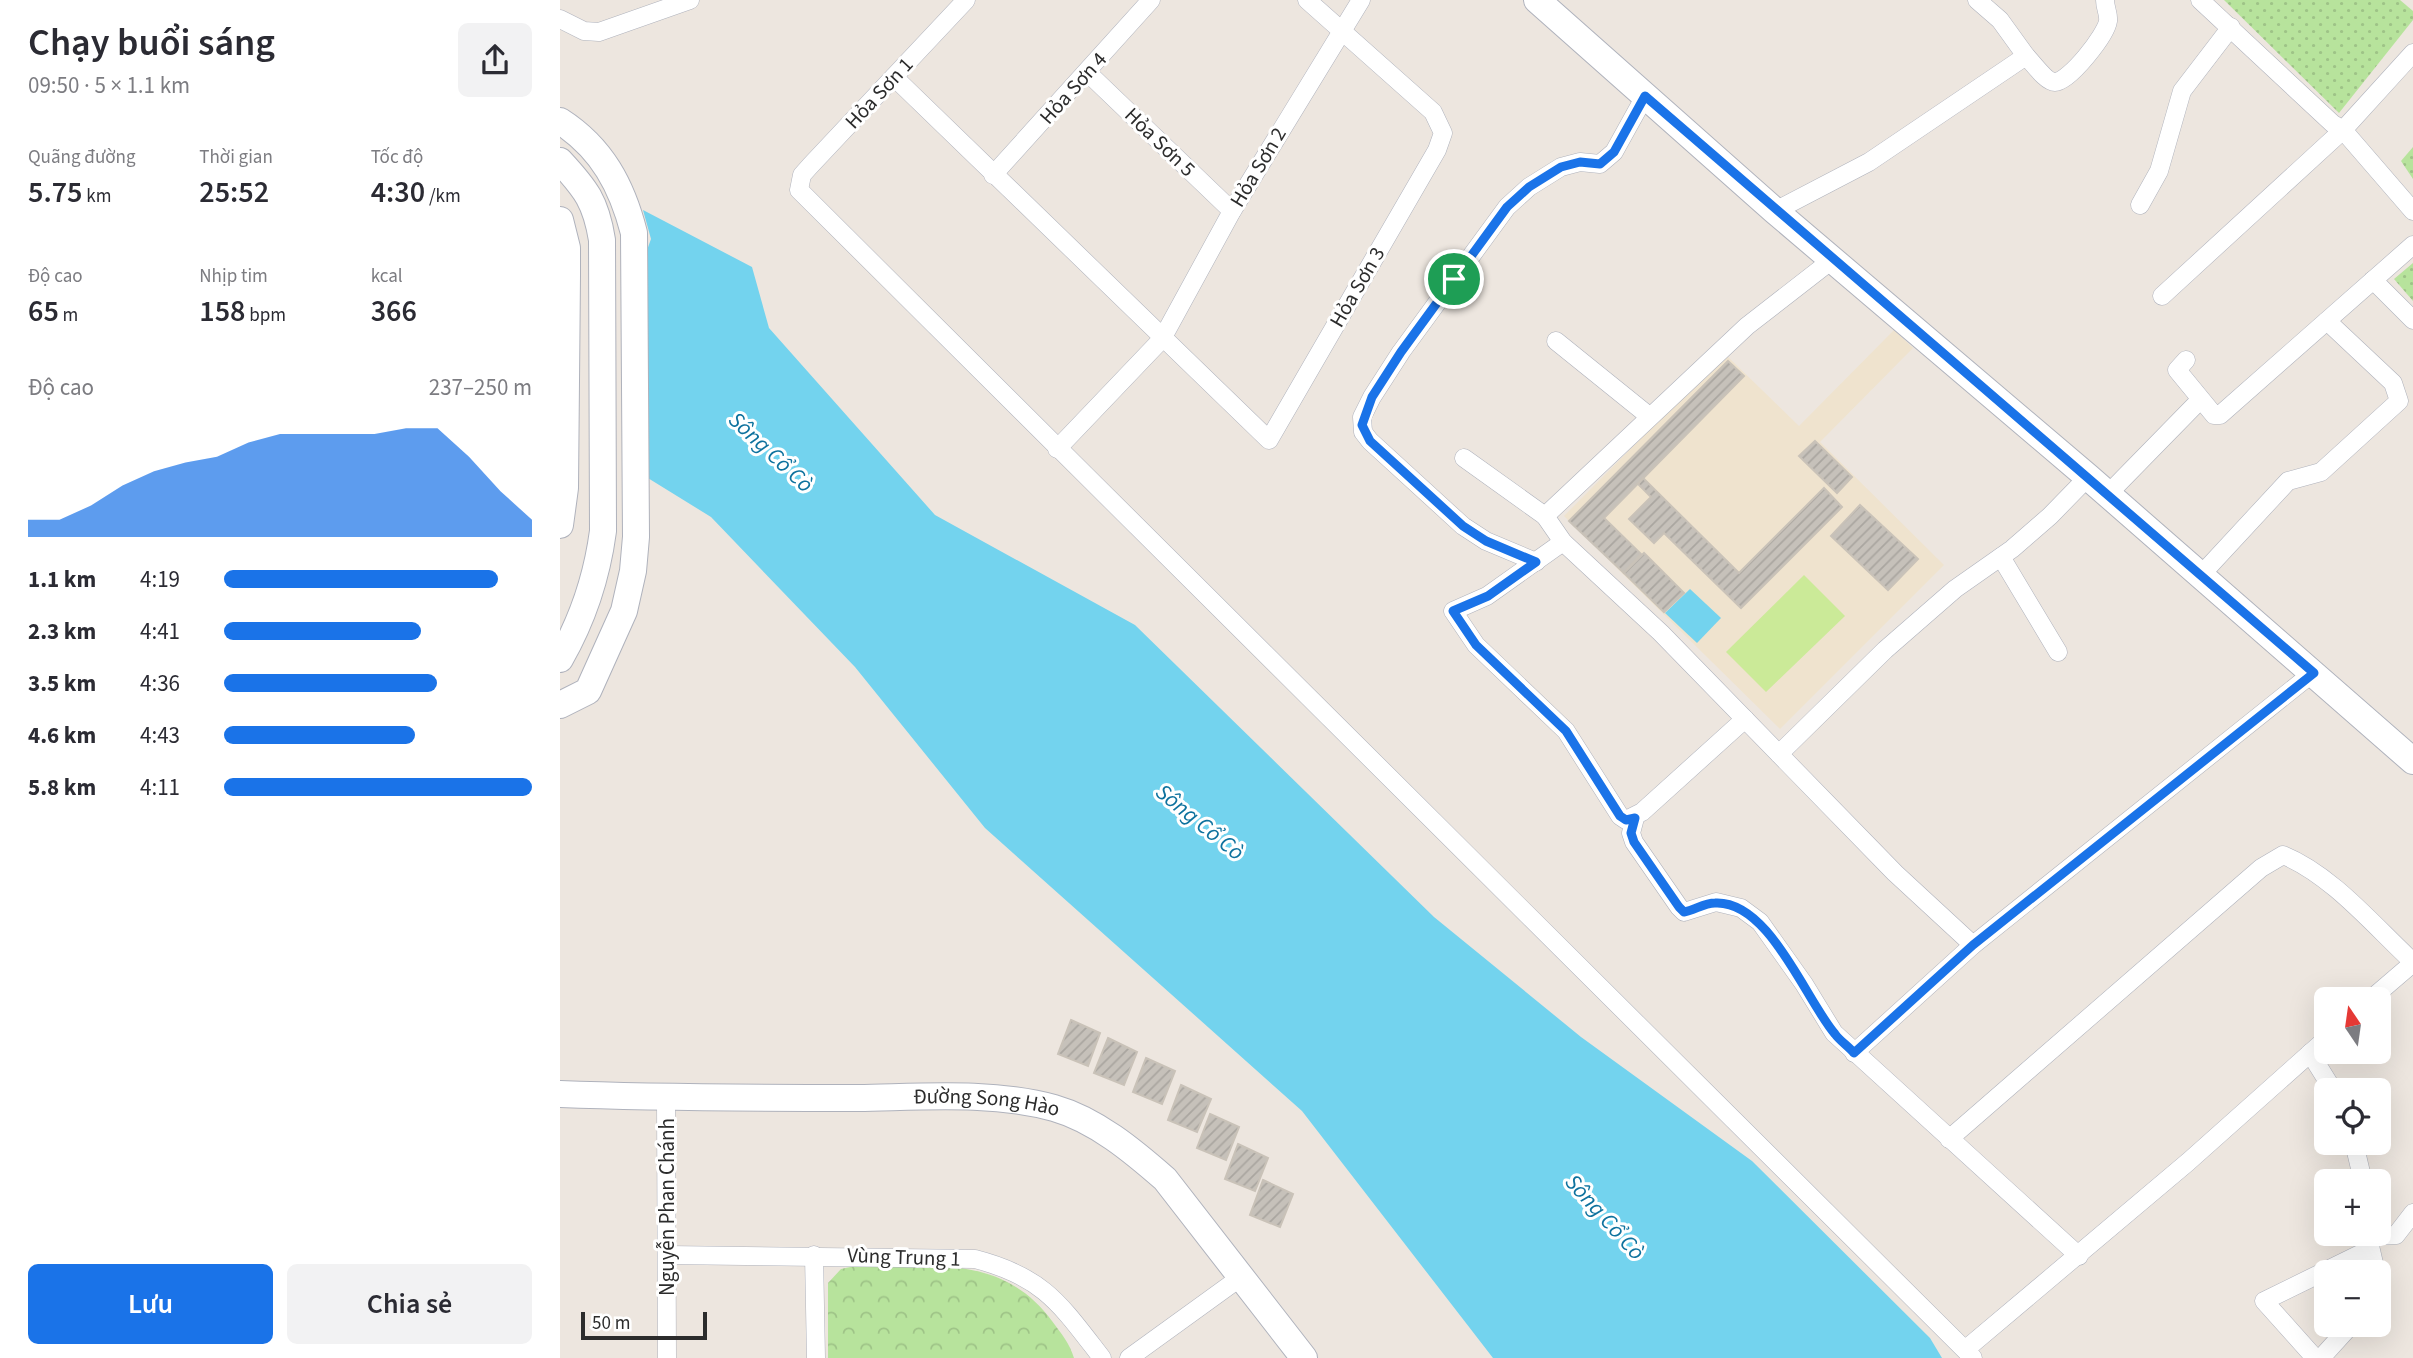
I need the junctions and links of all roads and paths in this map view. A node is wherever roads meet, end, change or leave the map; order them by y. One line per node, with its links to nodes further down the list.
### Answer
1 (690, 0): 10 (street)
2 (966, 0): 16 (street, Hỏa Sơn 1)
3 (1151, 0): 15 (street, Hỏa Sơn 4)
4 (1307, 0): 12 (street)
5 (1361, 0): 12 (street, Hỏa Sơn 2)
6 (1537, 0): 17 (street)
7 (1977, 0): 14 (street)
8 (2105, 0): 14 (street)
9 (2200, 0): 11 (street)
10 (560, 19)
11 (2231, 27): 19 (street); 22 (street)
12 (1342, 29): 23 (street, Hỏa Sơn 2); 33 (street, Hỏa Sơn 3)
13 (2413, 53): 19 (street)
14 (2026, 57): 24 (street)
15 (1088, 73): 21 (street, Hỏa Sơn 4); 23 (street, Hỏa Sơn 5)
16 (894, 77): 21 (street); 38 (street, Hỏa Sơn 1)
17 (1645, 96): 24 (street); 47 (street)
18 (560, 121): 52 (street)
19 (2343, 130): 25 (street); 30 (street)
20 (560, 161): 44 (street)
21 (993, 175): 33 (street)
22 (2140, 205)
23 (1231, 211): 33 (street, Hỏa Sơn 2)
24 (1775, 211): 28 (street)
25 (2413, 211)
26 (560, 220): 43 (street)
27 (2413, 245): 29 (street)
28 (1832, 260): 37 (street); 40 (street)
29 (2373, 280): 31 (street); 32 (street)
30 (2162, 296)
31 (2413, 320)
32 (2327, 321): 36 (street); 48 (street)
33 (1162, 339): 38 (street, Hỏa Sơn 2)
34 (1556, 341): 37 (street)
35 (2186, 360): 36 (street)
36 (2200, 400): 41 (street)
37 (1649, 416): 42 (street)
38 (1057, 449): 75 (street)
39 (1464, 458): 42 (street)
40 (2088, 477): 41 (street); 46 (street)
41 (2108, 494): 48 (street)
42 (1545, 516): 45 (street)
43 (560, 524): 44 (street)
44 (603, 531): 50 (street)
45 (1563, 542): 47 (street); 53 (street)
46 (2001, 557): 49 (street); 55 (street)
47 (1536, 562): 56 (street)
48 (2200, 576): 51 (street)
49 (2058, 652)
50 (560, 659)
51 (2314, 673): 54 (street); 57 (street)
52 (560, 705)
53 (1745, 719): 55 (street); 56 (street)
54 (2410, 753)
55 (1779, 754): 57 (street)
56 (1635, 818): 61 (street)
57 (1973, 945): 61 (street)
58 (2413, 962): 59 (street); 66 (street)
59 (2385, 987)
60 (2314, 1050): 62 (street)
61 (1854, 1053): 66 (street)
62 (2310, 1053): 63 (street); 72 (street)
63 (2326, 1078)
64 (560, 1094): 65 (street, Đường Song Hào)
65 (666, 1098): 70 (street, Nguyễn Phan Chánh); 73 (street, Đường Song Hào)
66 (1950, 1139): 72 (street)
67 (2413, 1213): 68 (street)
68 (2391, 1236)
69 (2365, 1246): 81 (street)
70 (667, 1255): 71 (street, Vùng Trung 1); 76 (street, Nguyễn Phan Chánh)
71 (814, 1255): 77 (street); 78 (street, Vùng Trung 1)
72 (2079, 1256): 75 (street)
73 (1241, 1277): 79 (street); 80 (street, Đường Song Hào)
74 (2339, 1337): 81 (street)
75 (1970, 1354)
76 (667, 1358)
77 (816, 1358)
78 (1102, 1358)
79 (1129, 1358)
80 (1304, 1358)
81 (2318, 1358)

